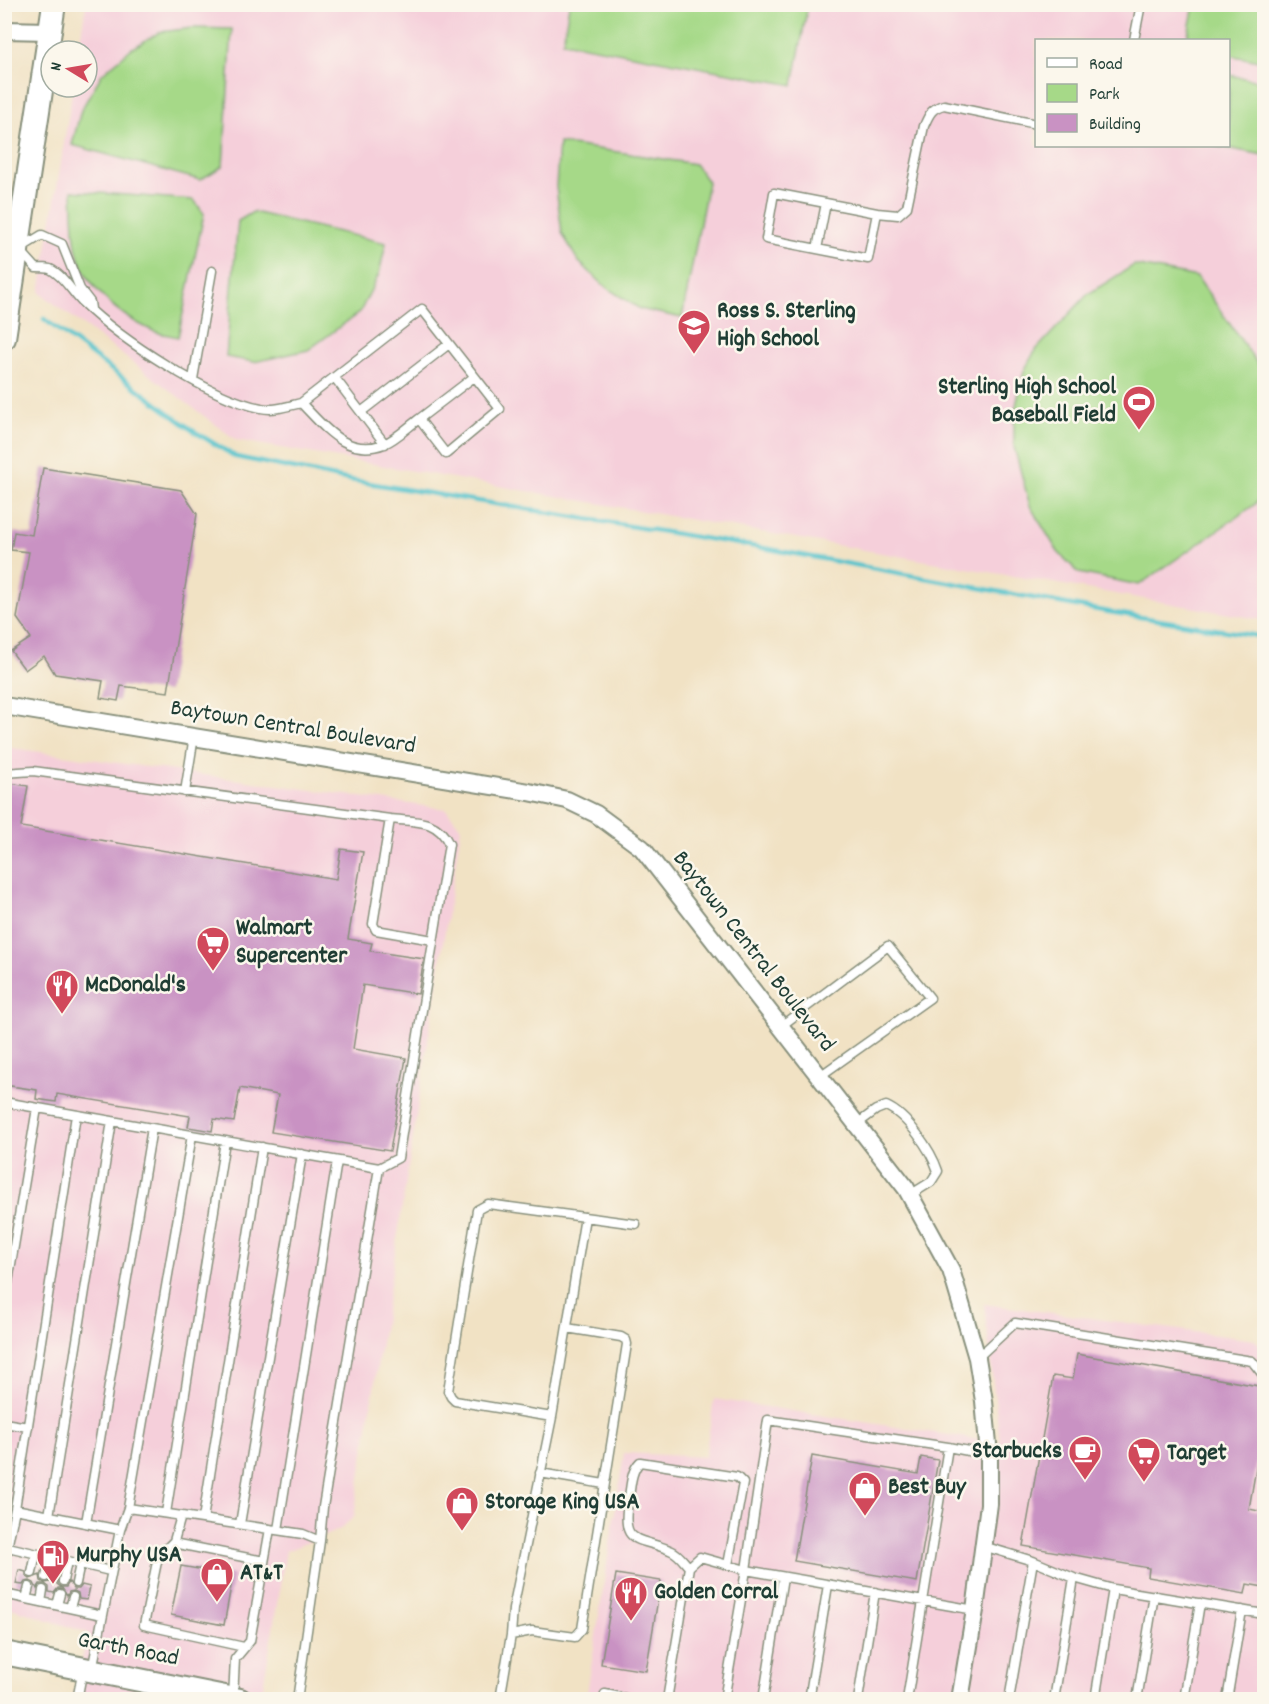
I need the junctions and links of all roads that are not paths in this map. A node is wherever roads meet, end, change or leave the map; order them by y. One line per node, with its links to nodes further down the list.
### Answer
1 (54, 4): 4 (main road)
2 (1141, 4): 5 (lane)
3 (4, 30): 4 (street)
4 (49, 31): 10 (main road)
5 (1134, 39)
6 (1035, 124): 8 (lane)
7 (826, 203): 8 (lane); 9 (lane); 9 (lane)
8 (877, 213): 9 (lane)
9 (817, 249)
10 (13, 263): 12 (lane); 12 (lane); 13 (main road)
11 (212, 271): 17 (lane)
12 (91, 309): 17 (lane)
13 (4, 338)
14 (449, 344): 15 (lane); 16 (lane); 19 (lane)
15 (474, 377): 20 (lane); 20 (lane)
16 (334, 378): 18 (lane); 19 (lane)
17 (193, 379): 18 (lane)
18 (301, 403): 21 (lane)
19 (361, 412): 21 (lane)
20 (419, 419): 21 (lane)
21 (385, 444)
22 (4, 706): 23 (street, Baytown Central Boulevard)
23 (194, 735): 25 (lane); 28 (street, Baytown Central Boulevard)
24 (4, 773): 25 (lane)
25 (185, 792): 26 (lane)
26 (390, 819): 27 (lane); 27 (lane)
27 (433, 940): 41 (lane)
28 (781, 1026): 29 (street, Baytown Central Boulevard); 29 (lane)
29 (820, 1076): 34 (street, Baytown Central Boulevard)
30 (4, 1102): 31 (lane)
31 (37, 1108): 32 (lane); 45 (lane)
32 (76, 1115): 33 (lane); 51 (lane)
33 (112, 1121): 35 (lane); 59 (lane)
34 (857, 1124): 42 (street, Baytown Central Boulevard); 42 (lane)
35 (152, 1128): 36 (lane); 62 (lane)
36 (192, 1135): 37 (lane); 56 (lane)
37 (225, 1141): 38 (lane); 58 (lane)
38 (262, 1147): 39 (lane); 61 (lane)
39 (302, 1154): 40 (lane); 63 (lane)
40 (338, 1161): 41 (lane); 64 (lane)
41 (379, 1168): 66 (lane)
42 (910, 1195): 47 (street, Baytown Central Boulevard)
43 (585, 1217): 44 (lane); 46 (lane); 49 (lane)
44 (636, 1224)
45 (4, 1306)
46 (567, 1328): 49 (lane); 55 (lane)
47 (977, 1358): 48 (lane); 53 (street, Baytown Central Boulevard)
48 (1264, 1376)
49 (552, 1417): 54 (lane)
50 (4, 1423): 51 (lane)
51 (28, 1427): 57 (lane)
52 (948, 1447): 53 (lane); 79 (lane); 97 (lane)
53 (989, 1455): 68 (street, Baytown Central Boulevard)
54 (540, 1473): 55 (lane); 106 (lane)
55 (604, 1484): 106 (lane)
56 (128, 1508): 58 (lane); 65 (lane)
57 (15, 1509): 59 (lane); 69 (lane)
58 (166, 1513): 60 (lane)
59 (49, 1516): 62 (lane)
60 (181, 1516): 61 (lane); 67 (lane)
61 (203, 1519): 63 (lane)
62 (86, 1523): 65 (lane)
63 (240, 1524): 64 (lane)
64 (274, 1529): 66 (lane); 73 (lane)
65 (120, 1530): 80 (lane)
66 (320, 1541): 113 (lane)
67 (173, 1543): 73 (lane); 107 (lane)
68 (983, 1546): 74 (lane); 102 (street, Baytown Central Boulevard)
69 (8, 1547): 70 (lane); 75 (lane)
70 (36, 1554): 71 (lane); 81 (lane)
71 (51, 1558): 72 (lane); 82 (lane)
72 (67, 1561): 76 (lane); 85 (lane)
73 (264, 1561): 107 (lane)
74 (1033, 1561): 84 (lane); 123 (lane)
75 (4, 1563)
76 (80, 1564): 80 (lane); 86 (lane)
77 (728, 1565): 78 (lane); 78 (lane); 79 (lane)
78 (689, 1567): 116 (lane)
79 (746, 1570): 83 (lane); 117 (lane)
80 (110, 1571): 105 (lane)
81 (32, 1573)
82 (46, 1576)
83 (783, 1577): 87 (lane); 118 (lane)
84 (1074, 1578): 89 (lane); 124 (lane)
85 (63, 1581)
86 (76, 1583)
87 (828, 1585): 91 (lane); 119 (lane)
88 (29, 1587): 96 (lane)
89 (1113, 1589): 94 (lane); 125 (lane)
90 (43, 1590): 98 (lane)
91 (875, 1593): 97 (lane); 120 (lane)
92 (4, 1594): 96 (lane)
93 (60, 1594): 100 (lane)
94 (1154, 1595): 99 (lane); 126 (lane)
95 (73, 1597): 101 (lane)
96 (26, 1599): 98 (lane)
97 (924, 1600): 102 (lane); 121 (lane)
98 (41, 1602): 100 (lane)
99 (1200, 1603): 103 (lane); 127 (lane)
100 (57, 1605): 101 (lane)
101 (70, 1608): 105 (lane)
102 (975, 1610): 122 (street, Baytown Central Boulevard)
103 (1242, 1610): 104 (lane); 128 (lane)
104 (1264, 1614)
105 (102, 1615): 109 (lane)
106 (511, 1635): 114 (lane)
107 (244, 1647): 111 (lane)
108 (4, 1653): 109 (main road, Garth Road)
109 (87, 1669): 111 (main road, Garth Road); 112 (lane)
110 (605, 1694): 115 (lane)
111 (227, 1698)
112 (77, 1700)
113 (297, 1700)
114 (500, 1700)
115 (634, 1700)
116 (667, 1700)
117 (724, 1700)
118 (764, 1700)
119 (809, 1700)
120 (858, 1700)
121 (908, 1700)
122 (960, 1700)
123 (1009, 1700)
124 (1054, 1700)
125 (1095, 1700)
126 (1137, 1700)
127 (1185, 1700)
128 (1227, 1700)

